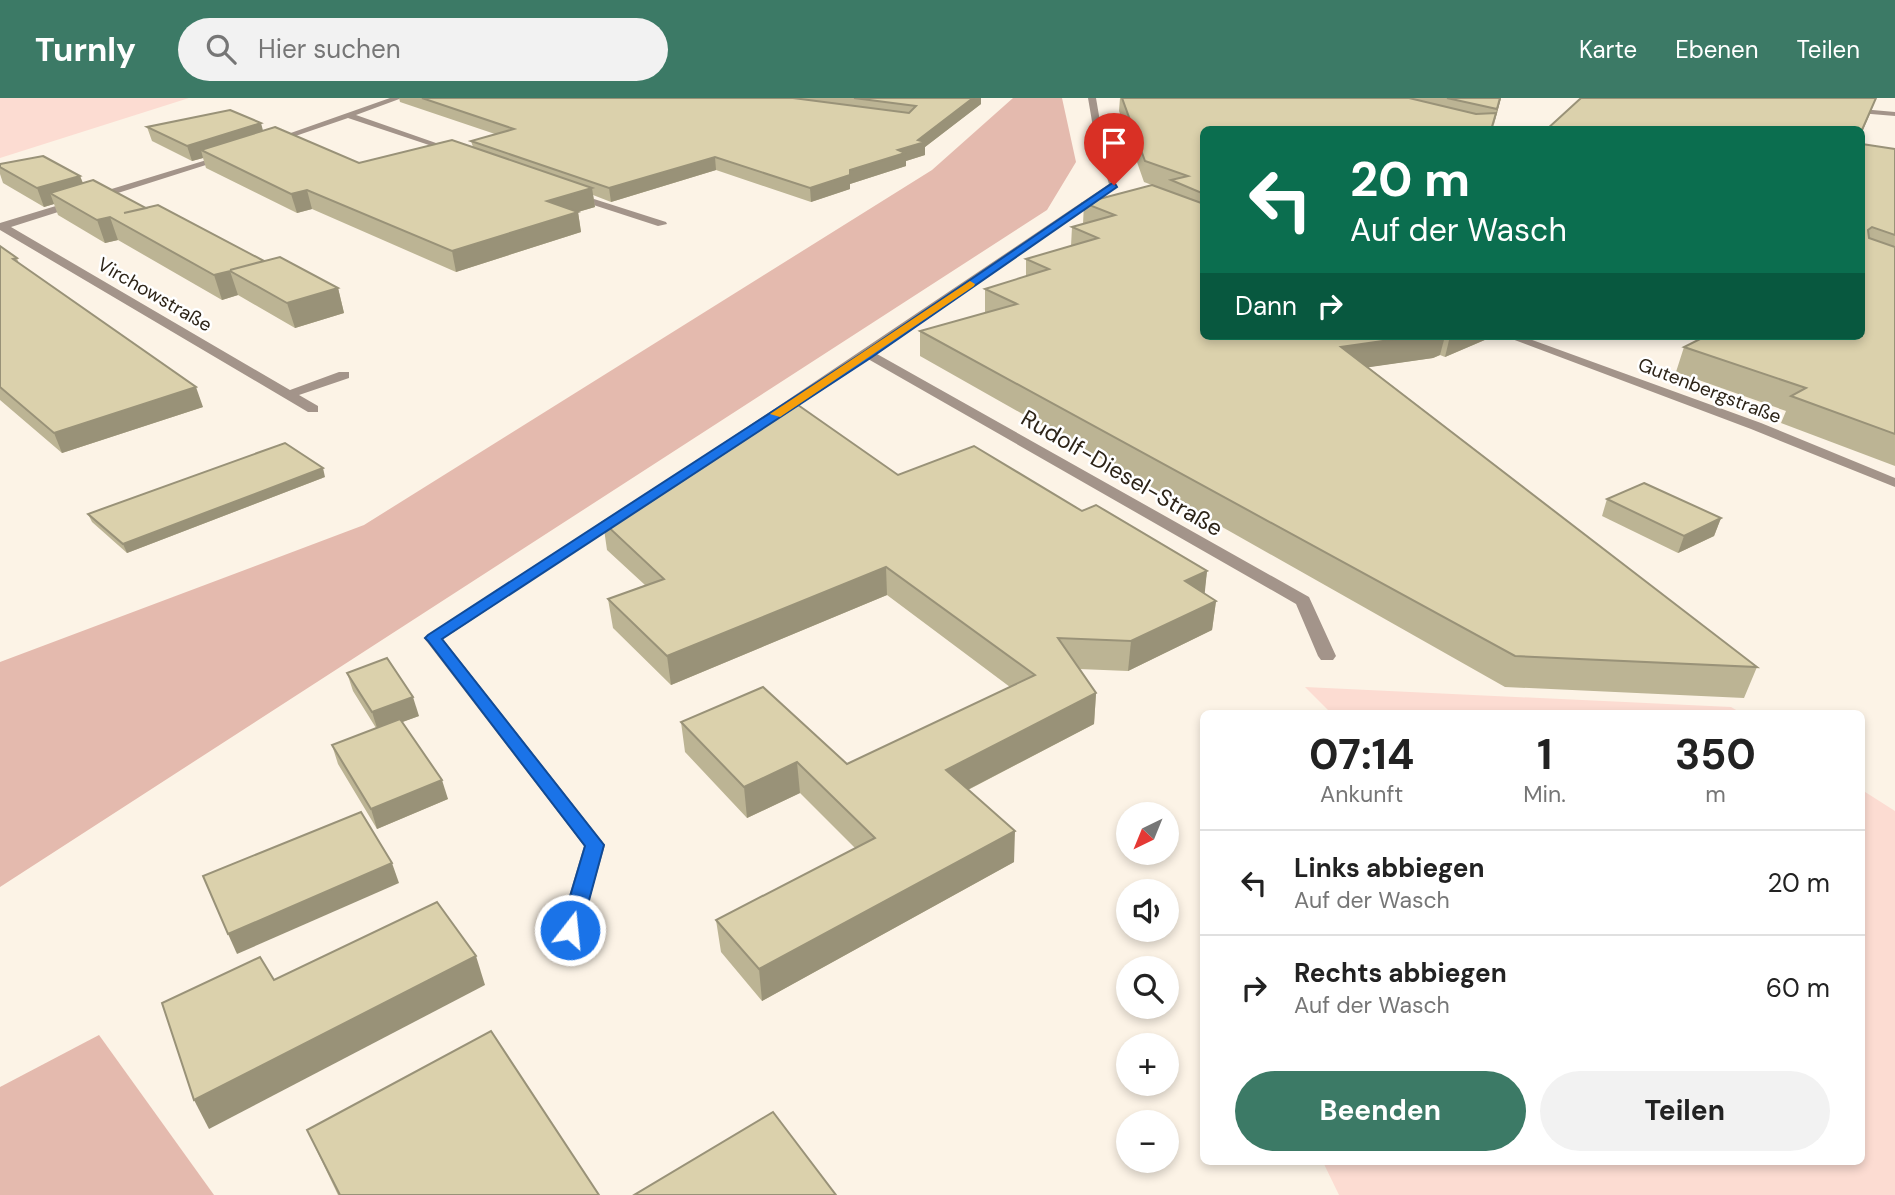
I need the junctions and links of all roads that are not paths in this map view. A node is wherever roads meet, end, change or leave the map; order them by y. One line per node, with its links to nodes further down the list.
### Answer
1 (398, 98): 5 (street)
2 (1092, 98): 13 (street)
3 (1838, 109): 4 (street)
4 (1895, 114)
5 (351, 116): 6 (street); 8 (street)
6 (267, 143)
7 (231, 155): 11 (street)
8 (466, 157)
9 (567, 193): 10 (street)
10 (662, 224)
11 (1, 226): 15 (street, Virchowstraße)
12 (1521, 340): 17 (street, Gutenbergstraße)
13 (868, 354): 18 (street); 20 (street, Rudolf-Diesel-Straße)
14 (344, 375): 15 (street)
15 (290, 394): 16 (street, Virchowstraße)
16 (313, 409)
17 (1895, 483)
18 (662, 489)
19 (639, 503): 21 (street)
20 (1327, 656)
21 (570, 930)

